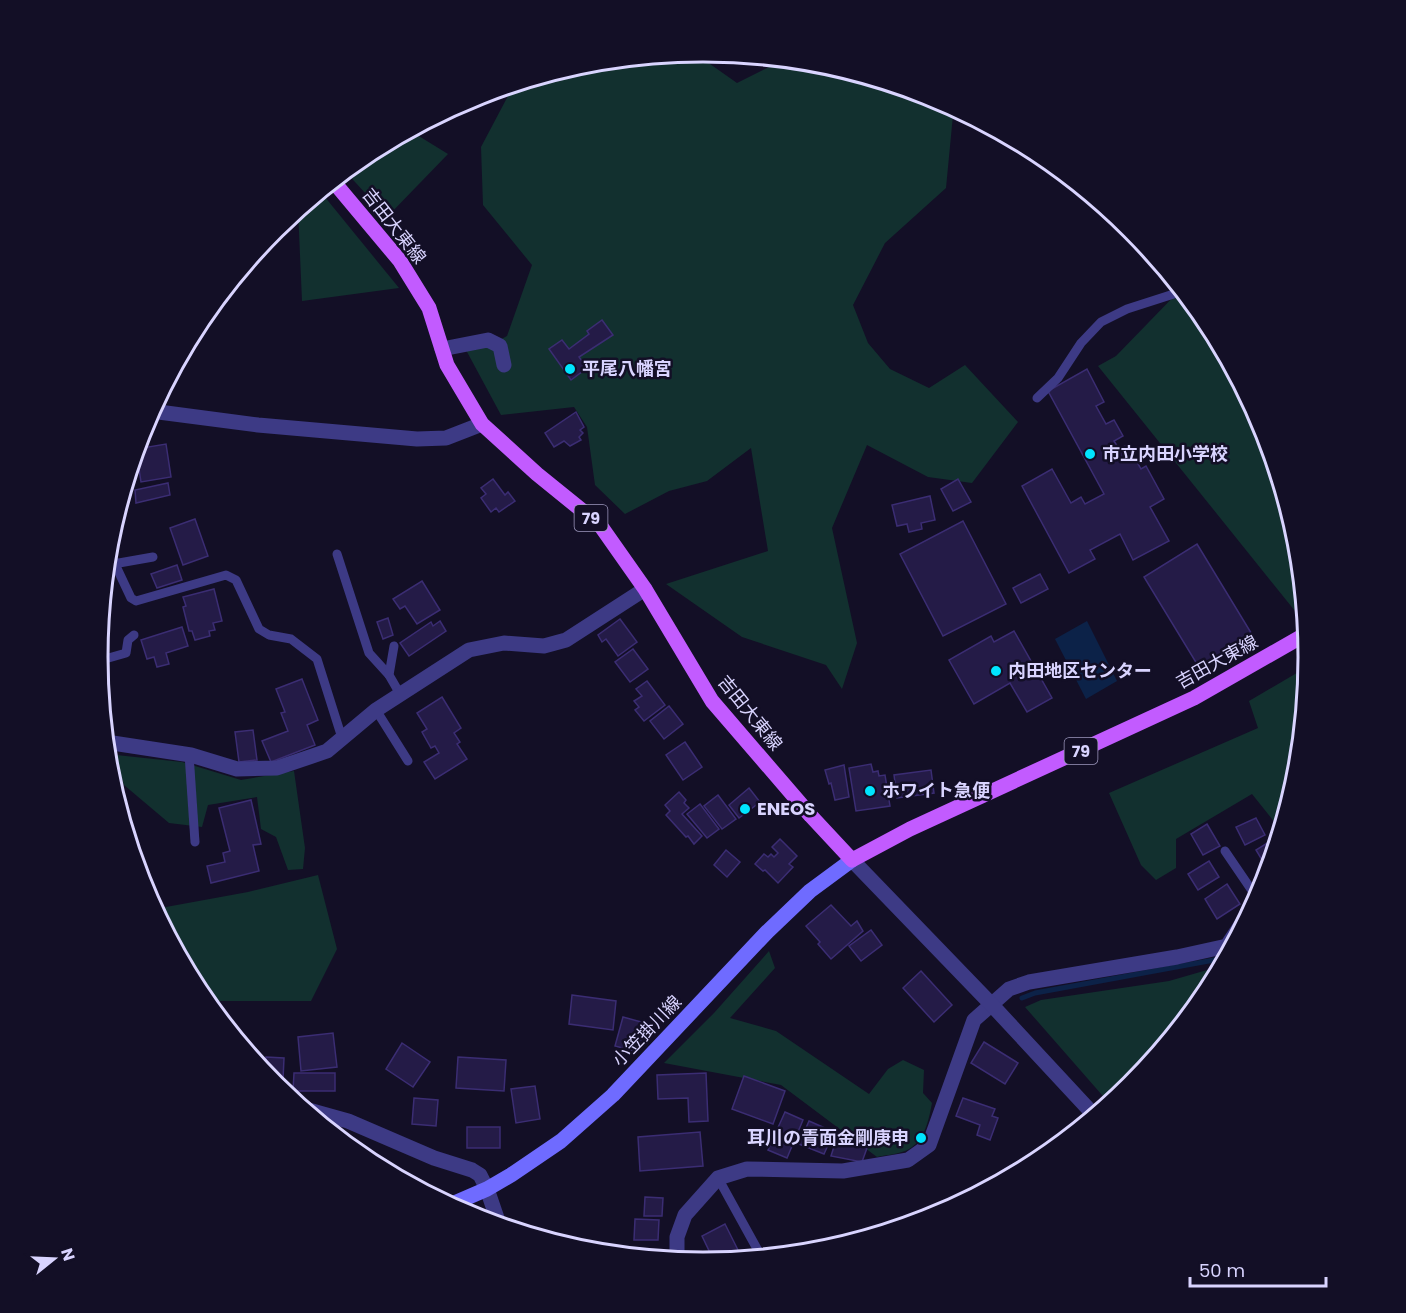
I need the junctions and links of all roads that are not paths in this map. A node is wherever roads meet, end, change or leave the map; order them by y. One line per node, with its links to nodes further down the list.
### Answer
1 (338, 187): 3 (main road, 吉田大東線 / 79)
2 (1175, 294): 5 (lane)
3 (442, 349): 4 (street); 7 (main road, 吉田大東線 / 79)
4 (504, 365)
5 (1037, 398)
6 (160, 412): 7 (street)
7 (482, 424): 12 (main road, 吉田大東線 / 79)
8 (337, 554): 17 (lane)
9 (153, 558): 10 (lane)
10 (116, 561)
11 (114, 570): 20 (lane)
12 (645, 589): 18 (street); 26 (main road, 吉田大東線 / 79)
13 (134, 635): 16 (lane)
14 (1298, 639): 26 (main road, 吉田大東線 / 79)
15 (394, 646): 17 (lane)
16 (108, 658)
17 (389, 675): 18 (lane)
18 (399, 694): 19 (street)
19 (376, 710): 20 (street); 23 (lane)
20 (342, 738): 22 (street)
21 (114, 743): 22 (street)
22 (189, 754): 24 (lane)
23 (408, 761)
24 (195, 842)
25 (1225, 851): 27 (lane)
26 (852, 860): 29 (street); 33 (main road, 小笠掛川線)
27 (1251, 889)
28 (1222, 948): 29 (street)
29 (991, 1004): 30 (street); 32 (street)
30 (1089, 1109)
31 (323, 1114): 33 (street)
32 (718, 1178): 36 (lane); 37 (street)
33 (487, 1189): 34 (main road, 小笠掛川線); 35 (street)
34 (462, 1200)
35 (495, 1214)
36 (757, 1248)
37 (677, 1251)

